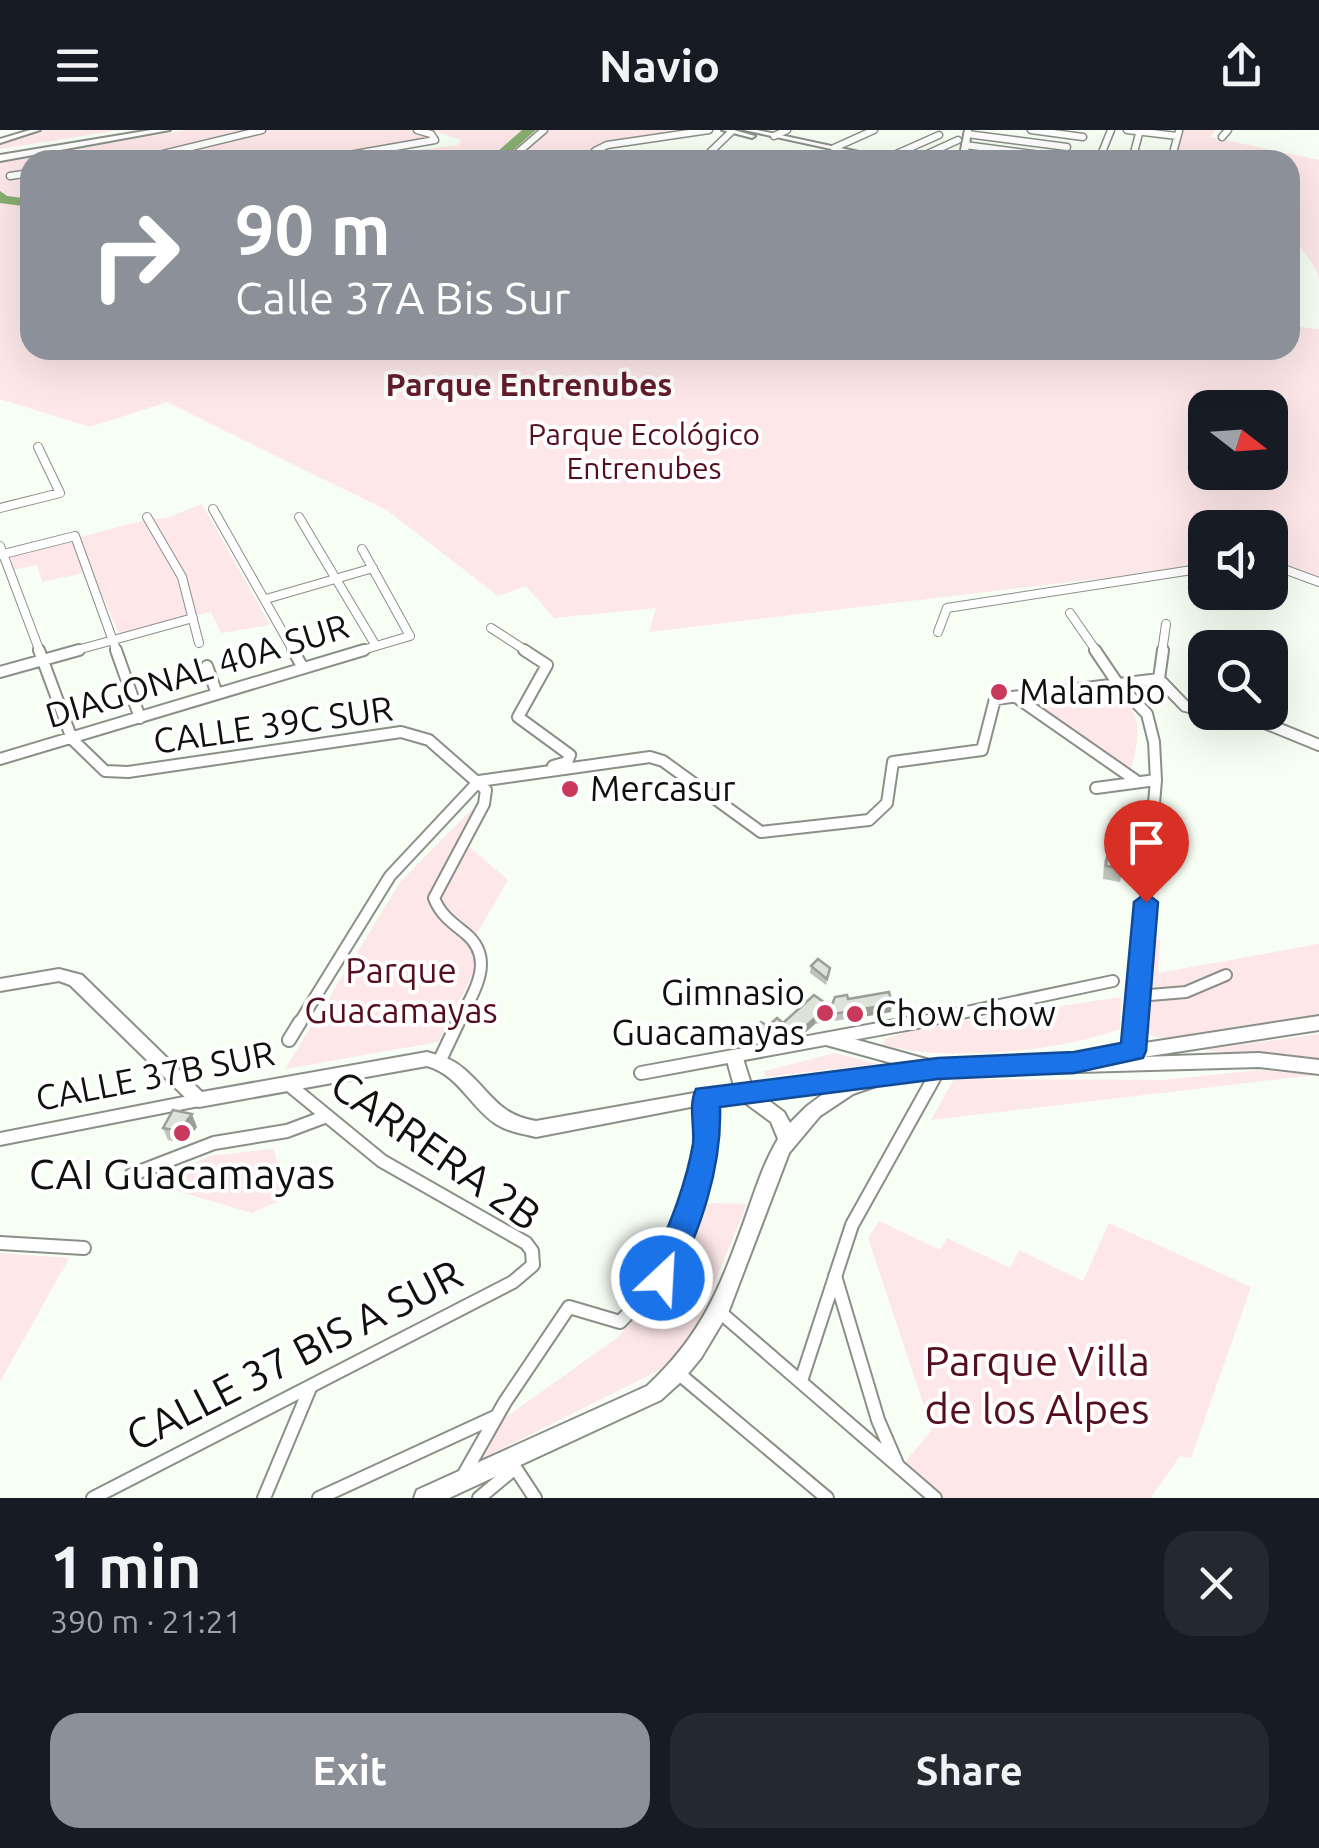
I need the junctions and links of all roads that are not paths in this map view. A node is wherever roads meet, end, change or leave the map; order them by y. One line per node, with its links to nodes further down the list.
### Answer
1 (143, 130): 28 (main road)
2 (166, 130): 29 (main road)
3 (262, 130): 30 (street)
4 (417, 130): 31 (street)
5 (544, 130): 26 (street)
6 (709, 130): 33 (street)
7 (746, 130): 20 (street)
8 (787, 130): 20 (street)
9 (842, 130): 21 (street)
10 (874, 130): 21 (street)
11 (924, 130): 37 (street)
12 (1030, 130): 19 (street)
13 (1128, 130): 16 (street)
14 (30, 131): 23 (street)
15 (729, 131): 34 (street); 35 (street)
16 (1140, 131): 18 (street)
17 (967, 132): 24 (street); 25 (street)
18 (1178, 133)
19 (1068, 135): 22 (street); 25 (street)
20 (774, 136): 27 (street)
21 (860, 136): 27 (street)
22 (1083, 137)
23 (0, 141)
24 (962, 143): 38 (street); 39 (street); 40 (street)
25 (1067, 147): 41 (street)
26 (525, 148): 32 (street)
27 (834, 148): 36 (street)
28 (33, 150)
29 (38, 150)
30 (179, 150)
31 (378, 150)
32 (522, 150)
33 (597, 150)
34 (711, 150)
35 (821, 150)
36 (844, 150)
37 (907, 150)
38 (942, 150)
39 (962, 150)
40 (1004, 150)
41 (1067, 150)
42 (20, 175): 43 (street)
43 (10, 176)
44 (38, 447): 45 (street)
45 (0, 508)
46 (212, 509): 56 (street)
47 (147, 517): 58 (street)
48 (299, 517): 54 (street)
49 (362, 549): 51 (street)
50 (1, 552): 62 (street); 65 (street)
51 (373, 568): 54 (street); 64 (street, DIAGONAL 40A SUR)
52 (1188, 571): 61 (street)
53 (1288, 571): 55 (street)
54 (336, 580): 56 (street); 64 (street)
55 (1319, 582)
56 (266, 599): 67 (street)
57 (1070, 612): 70 (street)
58 (192, 618): 62 (street); 63 (street)
59 (1166, 624): 69 (street)
60 (491, 628): 79 (street)
61 (938, 632)
62 (112, 641): 65 (street); 74 (street)
63 (199, 643)
64 (376, 646): 67 (street, DIAGONAL 40A SUR)
65 (41, 660): 68 (street); 76 (street)
66 (207, 666): 71 (street)
67 (302, 668): 71 (street, DIAGONAL 40A SUR)
68 (0, 672)
69 (1159, 678): 70 (street); 73 (street)
70 (1118, 684): 72 (street); 80 (street)
71 (217, 694): 74 (street, DIAGONAL 40A SUR)
72 (1015, 696): 79 (street); 82 (street)
73 (1188, 707)
74 (140, 718): 76 (street, DIAGONAL 40A SUR)
75 (1282, 730): 77 (street)
76 (72, 738): 78 (street, DIAGONAL 40A SUR); 81 (street, CALLE 39C SUR)
77 (1319, 745)
78 (0, 759)
79 (546, 773): 81 (street)
80 (1156, 780): 82 (street); 87 (street)
81 (479, 781): 89 (street); 93 (street)
82 (1138, 782): 83 (street)
83 (1096, 788)
84 (1226, 975): 87 (street)
85 (1113, 981): 90 (street)
86 (0, 985): 102 (main road)
87 (1138, 996): 91 (street)
88 (1319, 1023): 91 (main road)
89 (289, 1040)
90 (832, 1040): 92 (street); 96 (main road)
91 (1133, 1051): 94 (main road)
92 (735, 1057): 97 (street); 100 (main road)
93 (440, 1060): 99 (main road, CALLE 37B SUR); 101 (main road)
94 (1074, 1063): 95 (main road); 96 (main road)
95 (1319, 1067)
96 (938, 1068): 98 (main road); 110 (street)
97 (641, 1073)
98 (872, 1077): 100 (main road); 105 (main road)
99 (288, 1084): 102 (main road, CALLE 37B SUR); 103 (street, CARRERA 2B)
100 (744, 1092): 101 (main road); 105 (main road)
101 (706, 1097): 115 (street)
102 (199, 1100): 104 (street, CALLE 37B SUR)
103 (326, 1116): 106 (street); 109 (street, CARRERA 2B)
104 (0, 1139)
105 (788, 1139): 111 (main road)
106 (131, 1175)
107 (0, 1244): 108 (street)
108 (84, 1248)
109 (526, 1274): 114 (street, CALLE 37 BIS A SUR)
110 (835, 1276): 113 (street); 117 (street)
111 (721, 1312): 112 (main road); 113 (street)
112 (678, 1373): 116 (main road); 125 (street)
113 (800, 1381): 117 (street)
114 (310, 1387): 119 (street, CALLE 37 BIS A SUR); 120 (street)
115 (496, 1417): 118 (street); 121 (street)
116 (513, 1465): 118 (main road); 123 (street); 124 (street)
117 (899, 1469): 126 (street)
118 (460, 1482): 122 (main road)
119 (93, 1498)
120 (264, 1498)
121 (319, 1498)
122 (425, 1498)
123 (479, 1498)
124 (536, 1498)
125 (826, 1498)
126 (936, 1498)

